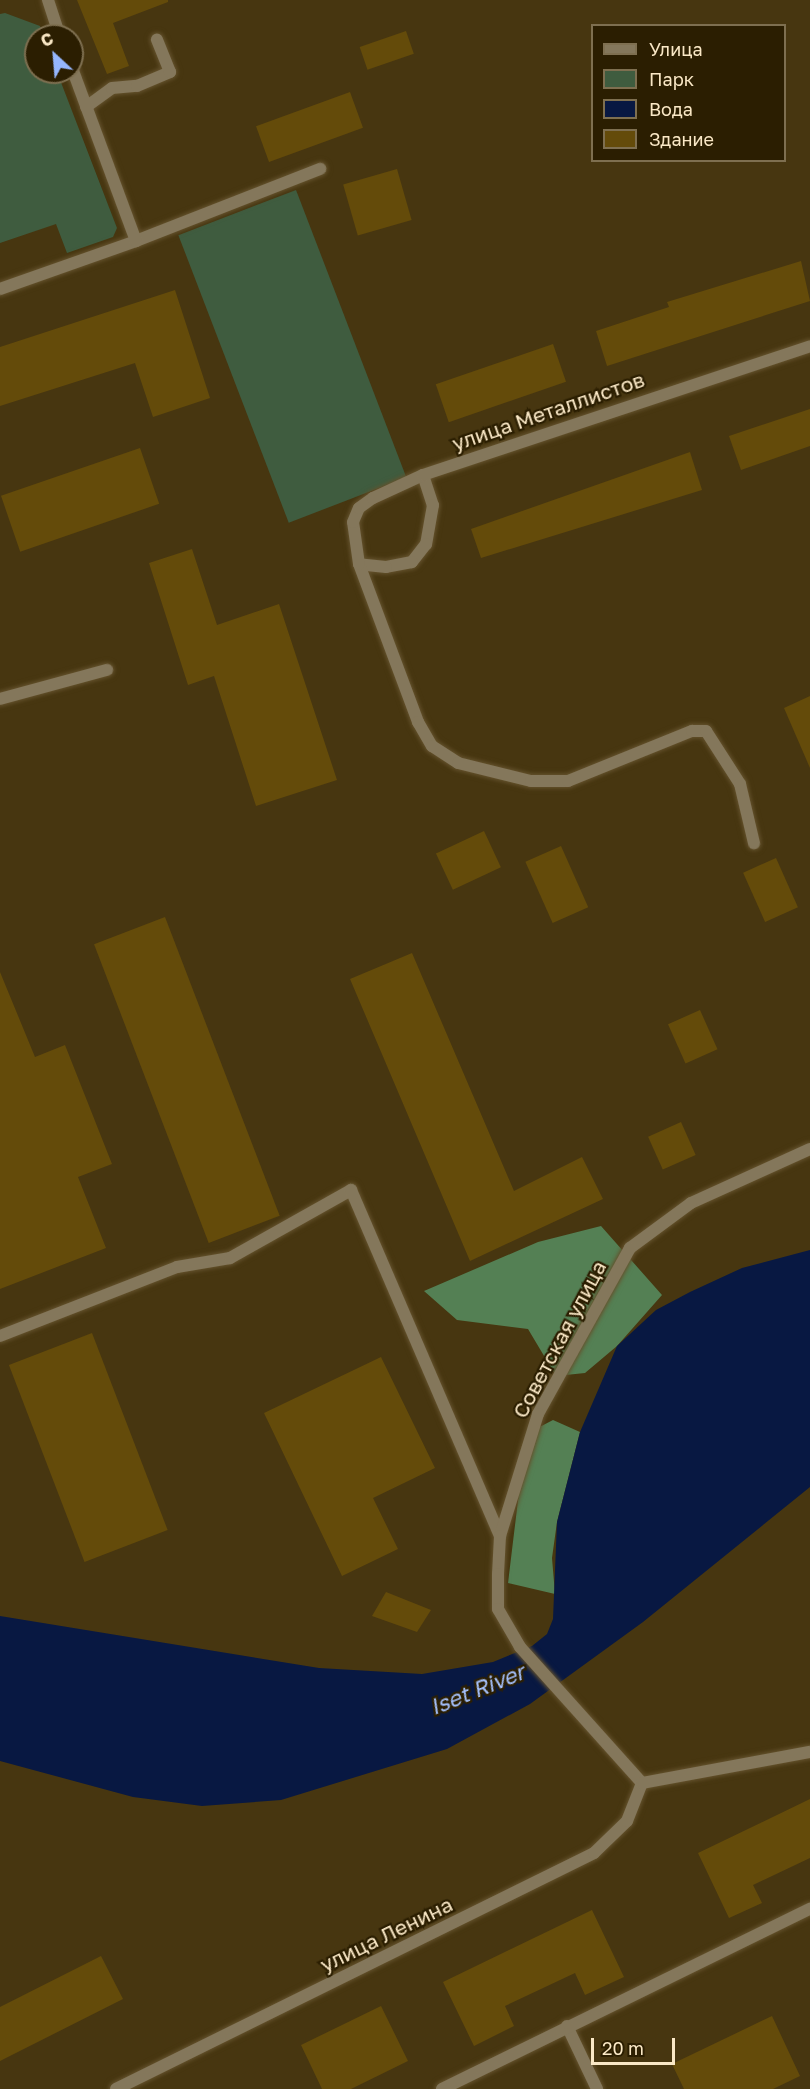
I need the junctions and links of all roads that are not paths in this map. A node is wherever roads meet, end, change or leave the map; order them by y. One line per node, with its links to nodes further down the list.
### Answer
1 (48, 0): 2 (street)
2 (56, 24)
3 (157, 39): 5 (street)
4 (78, 84): 5 (street)
5 (86, 107): 7 (street)
6 (320, 170): 7 (street)
7 (136, 241): 8 (street)
8 (0, 289)
9 (810, 346): 10 (street, улица Металлистов)
10 (423, 475): 11 (street, улица Металлистов); 11 (street)
11 (359, 564): 14 (street, улица Металлистов)
12 (107, 670): 13 (street)
13 (0, 699)
14 (754, 843)
15 (810, 1149): 17 (street, Советская улица)
16 (0, 1336): 17 (street)
17 (500, 1536): 19 (street, Советская улица)
18 (810, 1752): 19 (street)
19 (642, 1783): 22 (street, улица Ленина)
20 (810, 1909): 21 (street)
21 (567, 2026): 23 (street); 24 (street)
22 (116, 2089)
23 (442, 2089)
24 (597, 2089)

